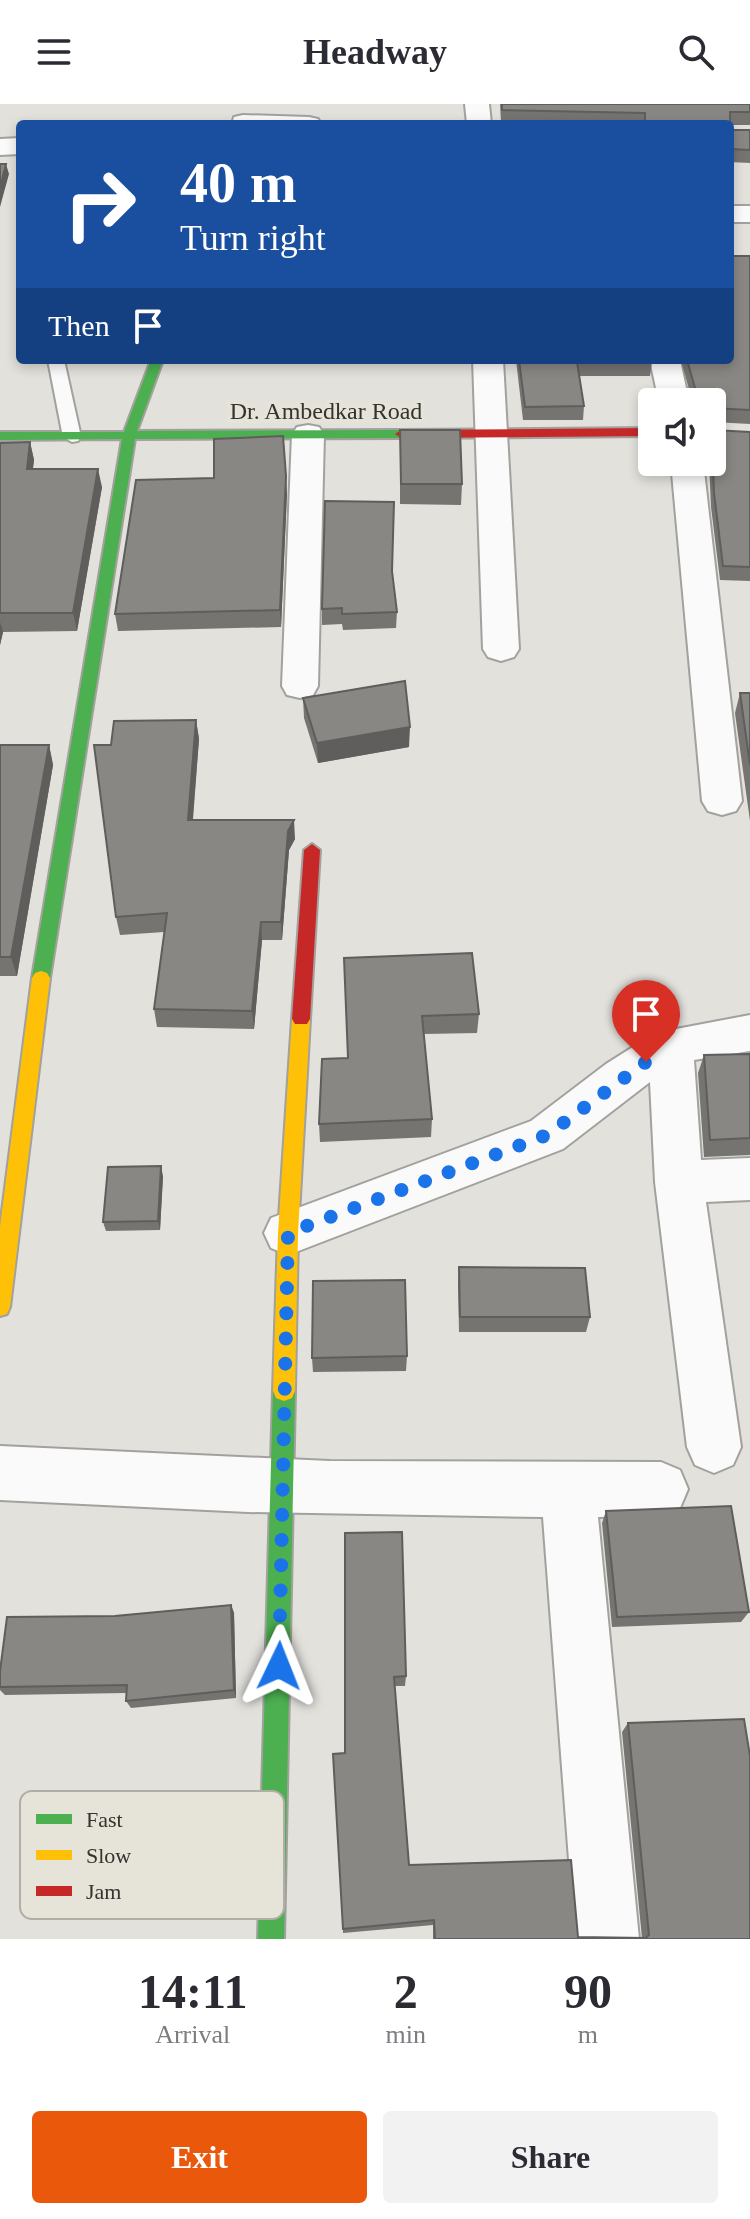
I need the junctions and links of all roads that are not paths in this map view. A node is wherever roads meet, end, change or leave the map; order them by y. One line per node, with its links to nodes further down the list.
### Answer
1 (242, 117): 2 (street)
2 (271, 120)
3 (57, 364): 13 (lane)
4 (156, 364): 10 (street)
5 (488, 364): 11 (street)
6 (666, 364): 7 (street)
7 (671, 388)
8 (638, 432): 11 (street, Dr. Ambedkar Road)
9 (308, 434): 10 (street, Dr. Ambedkar Road); 11 (street, Dr. Ambedkar Road); 16 (street)
10 (129, 435): 13 (street, Dr. Ambedkar Road); 24 (street)
11 (491, 435): 15 (street)
12 (0, 436): 13 (street, Dr. Ambedkar Road)
13 (72, 437)
14 (688, 476): 17 (street)
15 (501, 649)
16 (300, 686)
17 (722, 801)
18 (312, 850): 23 (street)
19 (750, 1033): 20 (street)
20 (671, 1046): 22 (street); 23 (street)
21 (750, 1179): 22 (street)
22 (679, 1182): 25 (street)
23 (288, 1233): 27 (street)
24 (0, 1307)
25 (714, 1447)
26 (0, 1473): 27 (street)
27 (284, 1485): 29 (street); 30 (street)
28 (661, 1489): 29 (street)
29 (568, 1491): 33 (street)
30 (275, 1791)
31 (272, 1919): 32 (street)
32 (271, 1939)
33 (607, 1939)

